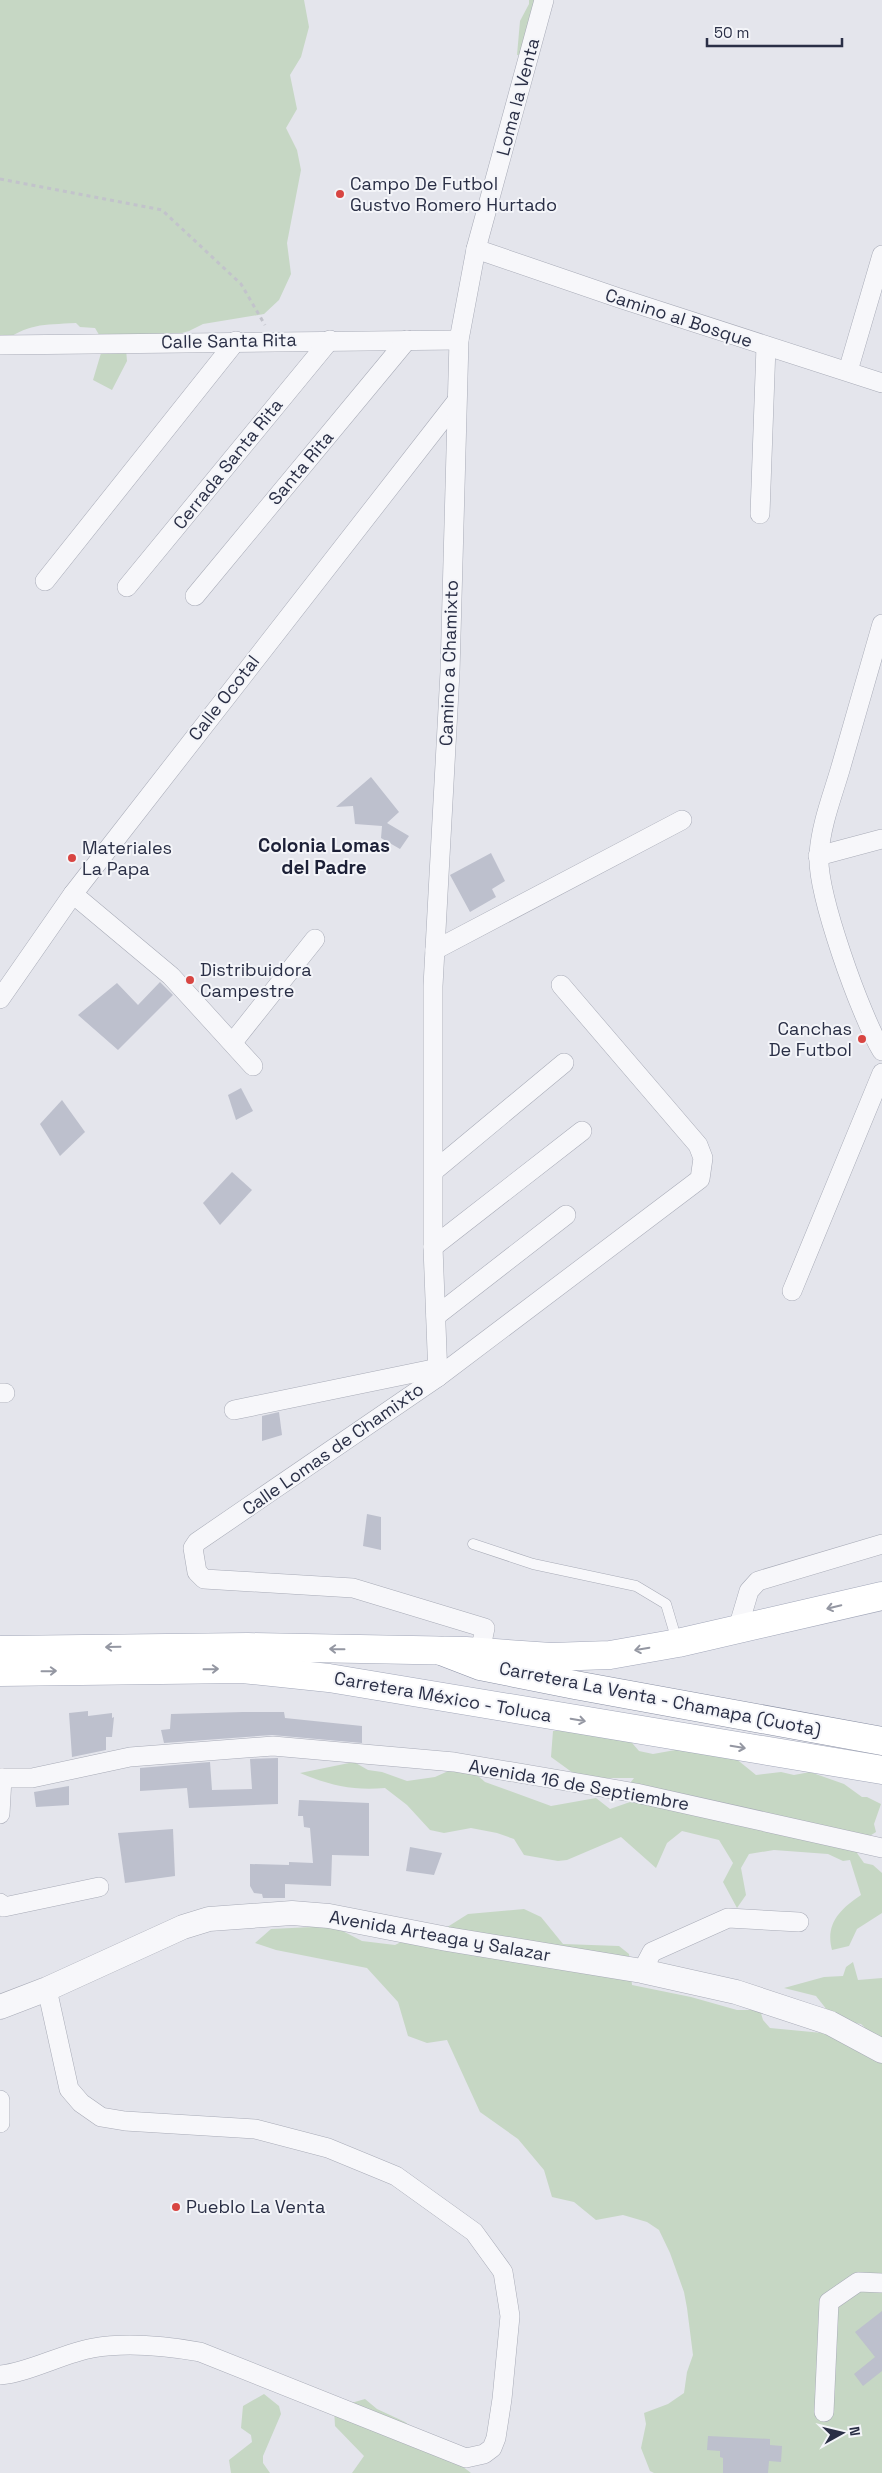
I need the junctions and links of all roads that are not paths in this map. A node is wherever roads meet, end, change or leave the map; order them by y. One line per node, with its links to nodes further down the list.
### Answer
1 (544, 0): 2 (street, Loma la Venta)
2 (476, 249): 6 (street, Loma la Venta); 9 (street, Camino al Bosque)
3 (882, 255): 10 (street)
4 (330, 340): 5 (street, Calle Santa Rita); 7 (street, Calle Santa Rita); 15 (street, Cerrada Santa Rita)
5 (407, 340): 6 (street, Calle Santa Rita); 16 (street, Santa Rita)
6 (459, 340): 12 (street, Camino a Chamixto)
7 (236, 341): 8 (street, Calle Santa Rita); 14 (street)
8 (0, 345)
9 (766, 346): 10 (street, Camino al Bosque); 13 (street)
10 (848, 371): 11 (street, Camino al Bosque)
11 (882, 383)
12 (456, 402): 23 (street, Calle Ocotal); 25 (street, Camino a Chamixto)
13 (760, 514)
14 (45, 581)
15 (127, 587)
16 (195, 596)
17 (882, 624): 19 (street)
18 (882, 686): 19 (street)
19 (863, 692): 22 (street)
20 (682, 820): 25 (street)
21 (882, 839): 22 (street)
22 (818, 856): 30 (street)
23 (73, 894): 28 (street, Calle Ocotal); 29 (street)
24 (315, 939): 29 (street)
25 (435, 950): 27 (street, Camino a Chamixto)
26 (561, 985): 40 (street)
27 (433, 986): 35 (street, Calle Lomas de Chamixto)
28 (0, 999)
29 (233, 1042): 32 (street)
30 (882, 1051)
31 (564, 1062): 35 (street)
32 (253, 1066)
33 (882, 1073): 38 (street)
34 (582, 1131): 37 (street)
35 (434, 1171): 37 (street, Calle Lomas de Chamixto)
36 (566, 1214): 39 (street)
37 (433, 1247): 39 (street, Calle Lomas de Chamixto)
38 (792, 1291)
39 (436, 1316): 40 (street, Calle Lomas de Chamixto)
40 (438, 1373): 41 (street); 49 (street, Calle Lomas de Chamixto)
41 (234, 1410)
42 (474, 1544): 46 (lane)
43 (882, 1544): 45 (street)
44 (882, 1596): 45 (main road, Carretera México - Toluca, one-way to 45)
45 (738, 1628): 46 (main road, Carretera México - Toluca)
46 (678, 1643): 49 (main road, Carretera México - Toluca, one-way to 49)
47 (0, 1650): 48 (main road, Carretera México - Toluca, one-way to 47)
48 (441, 1651): 49 (main road, Carretera México - Toluca); 51 (main road, Carretera La Venta - Chamapa (Cuota))
49 (480, 1652)
50 (0, 1672): 52 (main road, Carretera México - Toluca, one-way to 52)
51 (882, 1741)
52 (882, 1770)
53 (1, 1778): 54 (street); 55 (street, Avenida 16 de Septiembre)
54 (0, 1814)
55 (882, 1848)
56 (99, 1887): 57 (street)
57 (0, 1903)
58 (799, 1922): 59 (street)
59 (642, 1971): 60 (street, Avenida Arteaga y Salazar); 62 (street, Avenida Arteaga y Salazar)
60 (47, 1989): 61 (street, Avenida Arteaga y Salazar); 66 (street)
61 (0, 2007)
62 (882, 2051)
63 (0, 2100): 64 (street)
64 (0, 2123)
65 (882, 2283): 67 (street)
66 (0, 2375)
67 (824, 2412)

